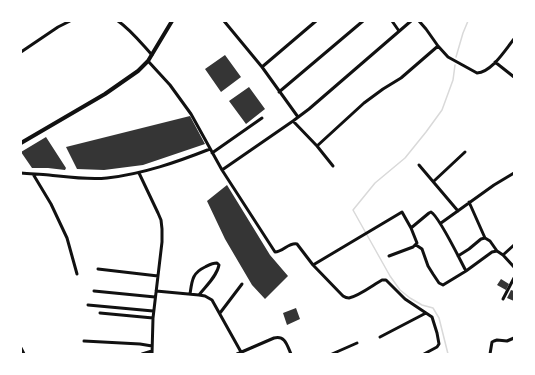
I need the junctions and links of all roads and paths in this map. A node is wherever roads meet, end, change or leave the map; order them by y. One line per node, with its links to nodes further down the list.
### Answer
1 (70, 21): 13 (street)
2 (118, 21): 14 (street)
3 (172, 21): 14 (street)
4 (224, 21): 17 (street)
5 (316, 21): 17 (street)
6 (363, 21): 19 (street)
7 (392, 21): 10 (street)
8 (411, 21): 10 (street)
9 (418, 21): 12 (street)
10 (399, 31): 20 (street)
11 (514, 39): 16 (street)
12 (438, 46): 16 (street); 24 (street)
13 (21, 52)
14 (152, 55): 15 (street)
15 (148, 61): 23 (street); 25 (street)
16 (495, 62): 18 (street)
17 (262, 67): 19 (street)
18 (514, 77)
19 (279, 92): 20 (street)
20 (298, 117): 22 (street)
21 (262, 118): 27 (street)
22 (293, 121): 24 (street); 30 (street)
23 (21, 144)
24 (317, 146): 29 (street)
25 (210, 149): 27 (street); 32 (street)
26 (465, 152): 35 (street)
27 (212, 153): 30 (street)
28 (419, 165): 35 (street)
29 (333, 166)
30 (222, 170): 47 (street)
31 (21, 173): 34 (street)
32 (139, 173): 34 (street); 52 (street)
33 (514, 173): 36 (street)
34 (33, 174): 51 (street)
35 (434, 181): 37 (street)
36 (469, 202): 37 (street); 40 (street)
37 (458, 210): 38 (street)
38 (441, 223): 39 (street); 46 (street)
39 (411, 228): 41 (street); 47 (street)
40 (485, 238): 43 (street); 46 (street)
41 (416, 245): 45 (street); 50 (street)
42 (514, 245): 44 (street)
43 (497, 251): 44 (street); 50 (street)
44 (503, 255): 48 (street)
45 (389, 256)
46 (458, 256): 50 (street)
47 (313, 265): 65 (street)
48 (514, 267)
49 (98, 269): 52 (street)
50 (466, 271)
51 (77, 274)
52 (158, 276): 56 (street)
53 (514, 278): 60 (street)
54 (242, 284): 64 (street)
55 (94, 291): 59 (street)
56 (156, 291): 57 (street); 59 (street)
57 (190, 294): 58 (street); 58 (street)
58 (199, 295): 64 (street)
59 (155, 297): 62 (street)
60 (503, 299)
61 (88, 305): 62 (street)
62 (153, 311): 66 (street)
63 (100, 313): 66 (street)
64 (220, 313): 74 (street)
65 (426, 313): 67 (street); 79 (street)
66 (153, 318): 71 (street)
67 (380, 337)
68 (514, 338): 80 (street)
69 (84, 341): 71 (street)
70 (357, 343): 78 (street)
71 (152, 346): 73 (street)
72 (21, 348): 75 (street)
73 (152, 353): 76 (street)
74 (239, 353): 77 (street)
75 (24, 354)
76 (142, 354)
77 (291, 354)
78 (332, 354)
79 (424, 354)
80 (490, 354)

